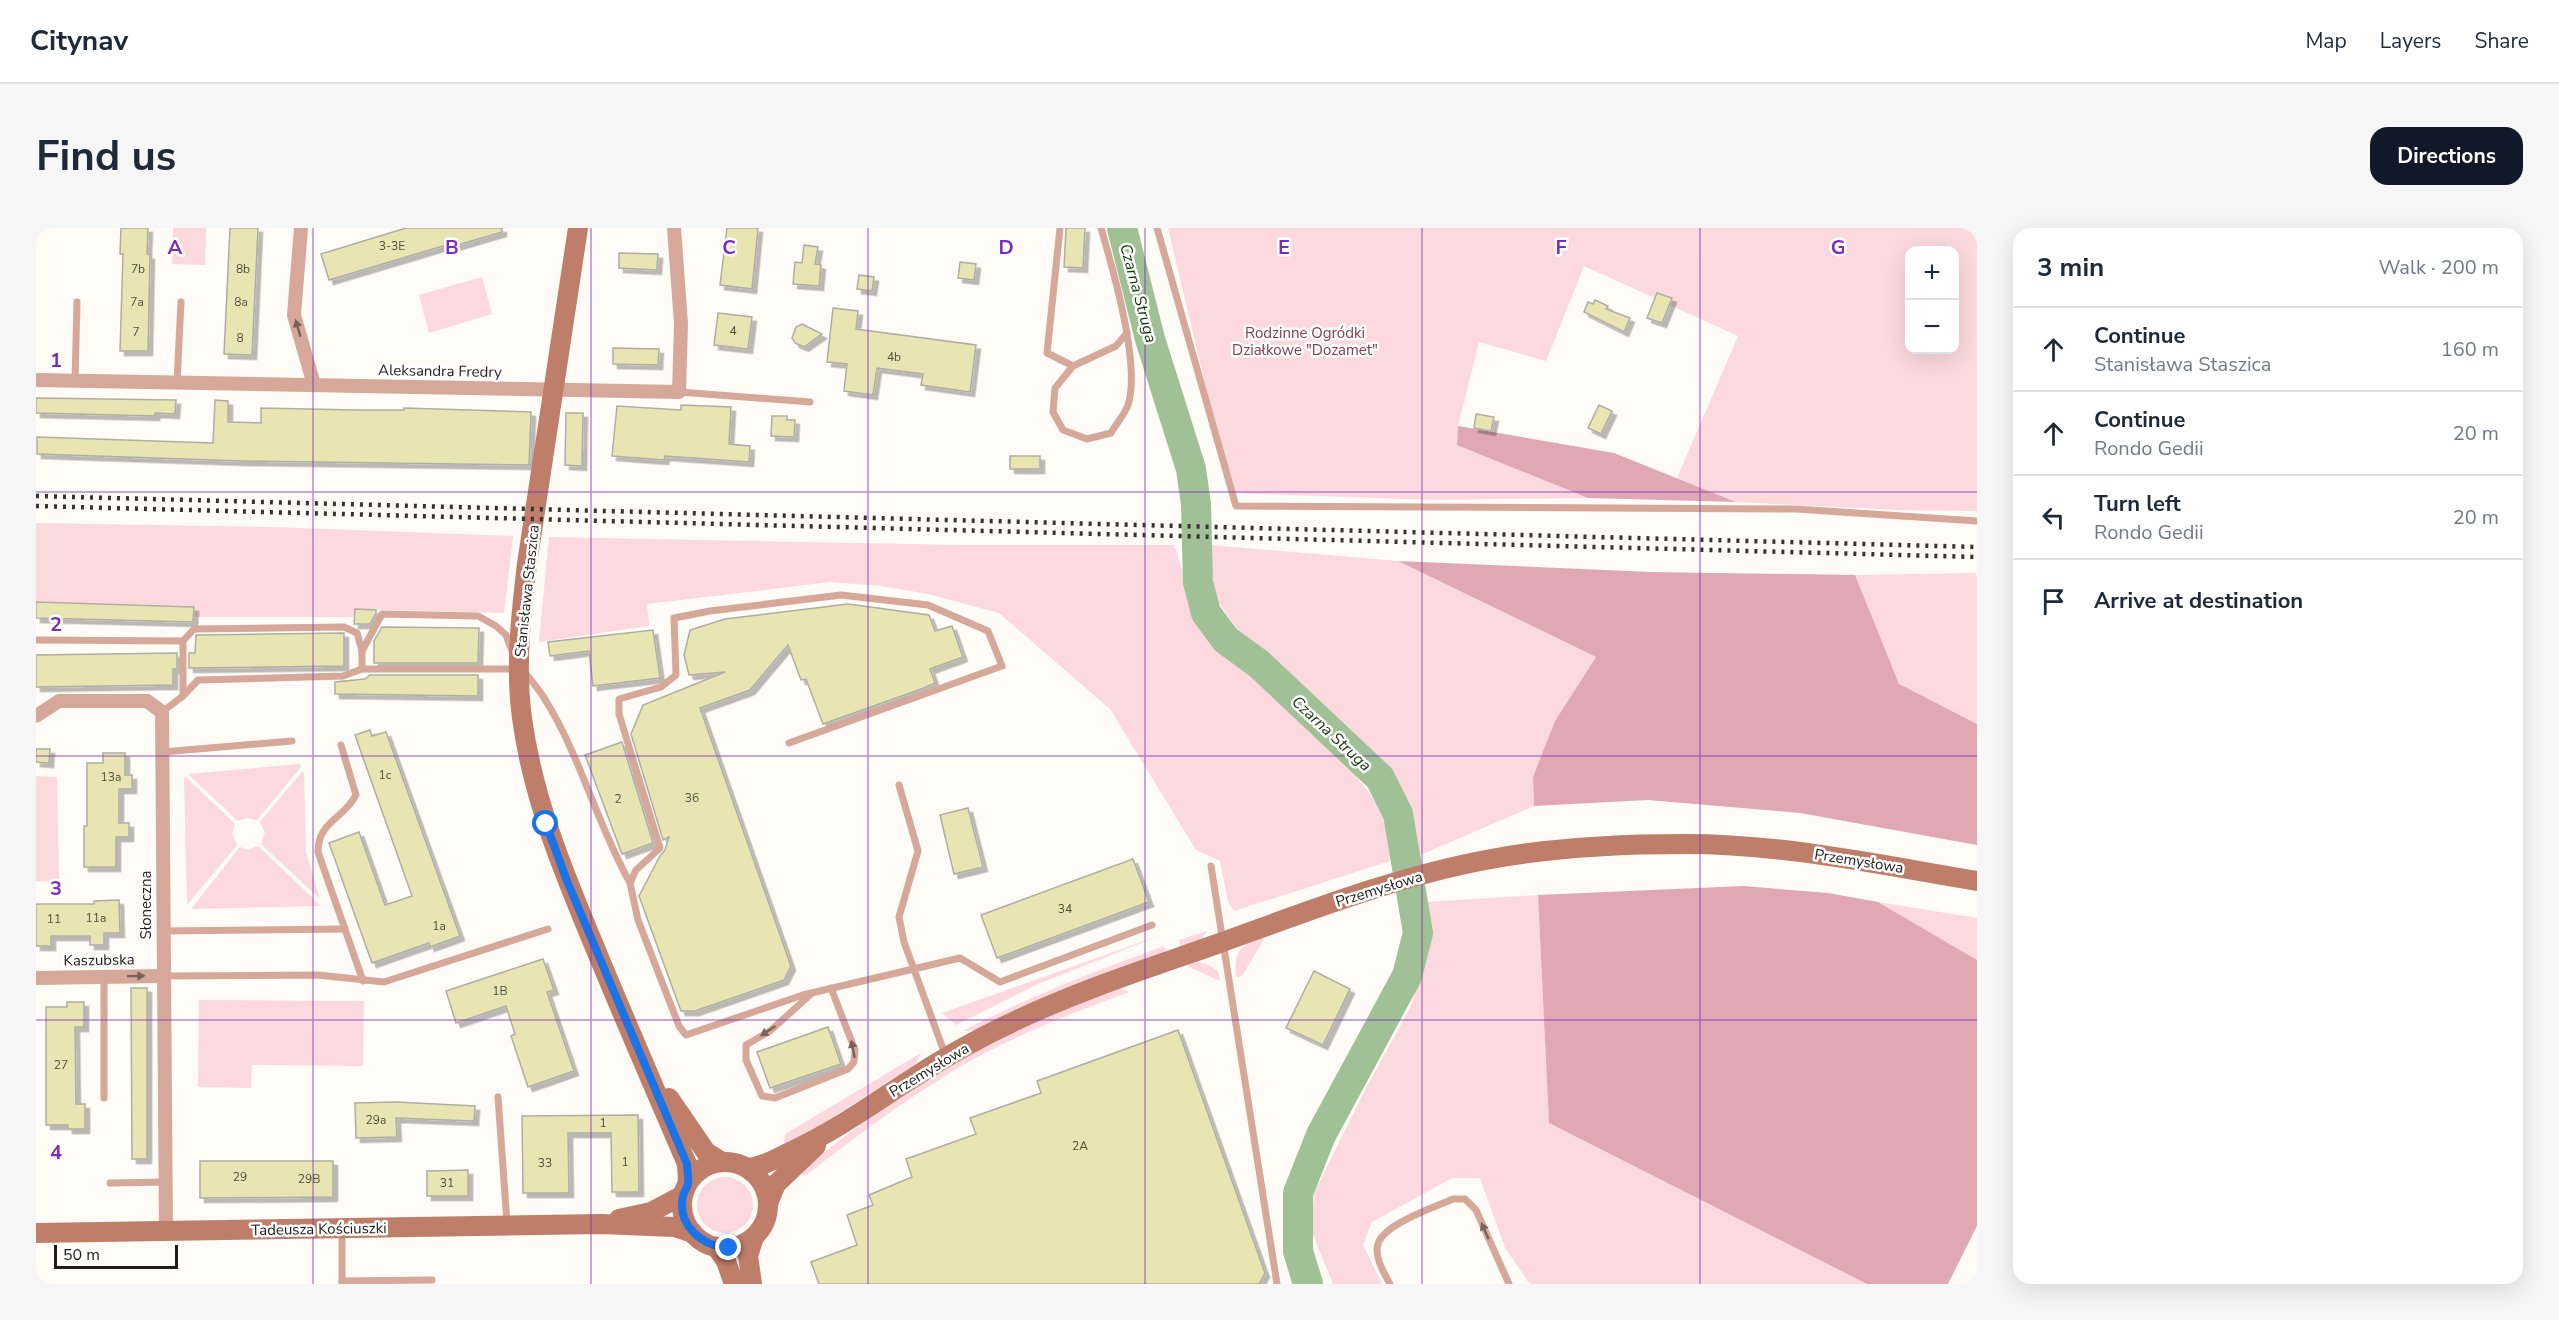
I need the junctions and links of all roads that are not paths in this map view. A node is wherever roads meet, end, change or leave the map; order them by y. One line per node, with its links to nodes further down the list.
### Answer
1 (301, 228): 14 (street, one-way to 1)
2 (578, 228): 46 (street, Stanisława Staszica)
3 (674, 228): 15 (street)
4 (1060, 228): 10 (lane)
5 (1101, 228): 9 (lane)
6 (1157, 228): 17 (lane)
7 (77, 302): 12 (lane)
8 (181, 302): 13 (lane)
9 (1127, 333): 10 (lane); 10 (lane)
10 (1073, 366)
11 (36, 380): 12 (street, Aleksandra Fredry)
12 (75, 381): 13 (street, Aleksandra Fredry)
13 (177, 382): 14 (street, Aleksandra Fredry)
14 (314, 385): 15 (street, Aleksandra Fredry)
15 (679, 392): 16 (lane)
16 (810, 402)
17 (1977, 521)
18 (36, 640): 19 (lane)
19 (183, 641): 20 (lane); 23 (lane)
20 (362, 651): 21 (lane); 22 (lane)
21 (362, 669): 22 (lane); 23 (lane)
22 (522, 669): 33 (lane)
23 (183, 696): 24 (lane)
24 (162, 712): 25 (street); 29 (street, Słoneczna)
25 (36, 716)
26 (292, 741): 29 (lane)
27 (789, 743): 33 (lane)
28 (340, 745): 35 (lane)
29 (162, 752): 37 (street, Słoneczna)
30 (898, 785): 39 (lane)
31 (1211, 866): 38 (lane)
32 (1977, 881): 38 (street, Przemysłowa)
33 (630, 882): 45 (lane)
34 (1152, 926): 39 (lane)
35 (345, 929): 37 (lane); 43 (lane)
36 (548, 929): 43 (lane)
37 (162, 931): 40 (street, Słoneczna)
38 (1223, 941): 47 (street, Przemysłowa); 69 (lane)
39 (914, 969): 44 (lane); 47 (lane)
40 (162, 976): 41 (street, Kaszubska, one-way to 40); 43 (lane); 53 (street, Słoneczna)
41 (104, 977): 42 (street, Kaszubska); 49 (lane)
42 (36, 978)
43 (363, 981)
44 (831, 988): 45 (lane); 45 (lane, one-way to 44)
45 (811, 993)
46 (636, 1045): 51 (street, Stanisława Staszica); 55 (street, Stanisława Staszica)
47 (947, 1057): 50 (street, Przemysłowa)
48 (498, 1097): 58 (lane)
49 (104, 1098)
50 (829, 1134): 52 (street, Przemysłowa); 56 (street, Przemysłowa)
51 (722, 1162): 52 (street); 55 (street)
52 (748, 1167): 56 (street)
53 (166, 1182): 54 (lane); 60 (street, Słoneczna)
54 (110, 1183)
55 (686, 1189): 57 (street, Tadeusza Kościuszki); 62 (street)
56 (768, 1201): 63 (street)
57 (601, 1224): 58 (street, Tadeusza Kościuszki); 62 (street, Tadeusza Kościuszki)
58 (507, 1226): 59 (street, Tadeusza Kościuszki)
59 (342, 1228): 60 (street, Tadeusza Kościuszki); 66 (lane)
60 (166, 1231): 61 (street, Tadeusza Kościuszki)
61 (36, 1233)
62 (693, 1233): 64 (street)
63 (754, 1237): 64 (street); 68 (street)
64 (716, 1247): 67 (street)
65 (432, 1280): 66 (lane)
66 (342, 1282)
67 (734, 1284)
68 (752, 1284)
69 (1276, 1284)
70 (1390, 1284): 71 (lane, one-way to 70)
71 (1509, 1284)

